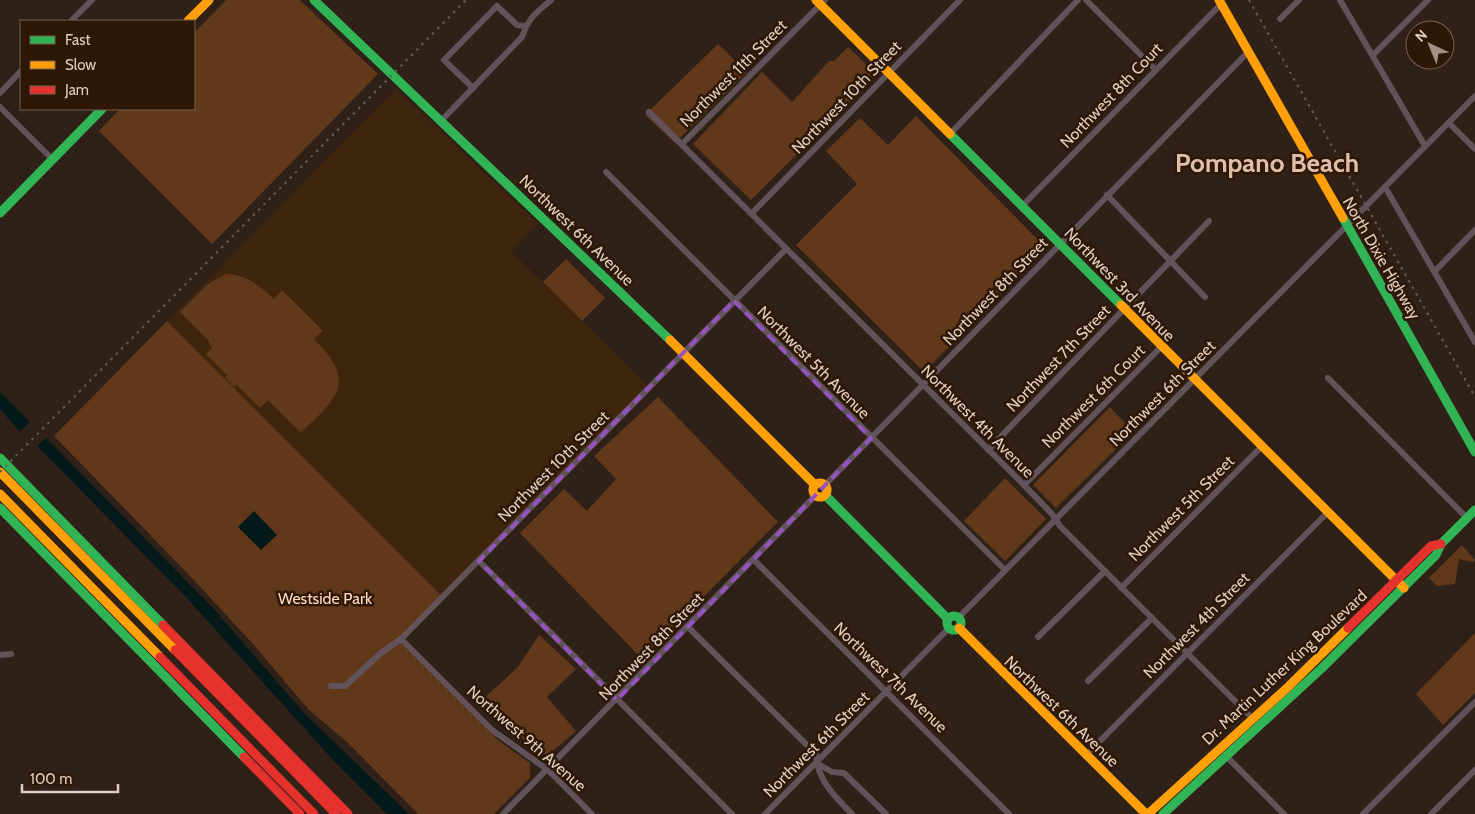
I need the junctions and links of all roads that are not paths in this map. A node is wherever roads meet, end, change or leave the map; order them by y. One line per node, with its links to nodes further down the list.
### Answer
1 (92, 0): 14 (street)
2 (209, 0): 15 (main road)
3 (314, 0): 28 (main road, Northwest 6th Avenue)
4 (551, 0): 16 (street)
5 (960, 0): 21 (street, Northwest 10th Street)
6 (1078, 0): 30 (street)
7 (1086, 0): 19 (street)
8 (1299, 0): 13 (street)
9 (1340, 0): 18 (street)
10 (1428, 0): 18 (street)
11 (820, 1): 21 (main road, Northwest 3rd Avenue); 31 (street, Northwest 11th Street)
12 (1220, 2): 17 (main road, North Dixie Highway); 19 (street, Northwest 8th Court)
13 (1280, 19)
14 (72, 20)
15 (189, 20)
16 (525, 26): 22 (street); 22 (street)
17 (1248, 52): 37 (street, Northwest 8th Street); 42 (main road, North Dixie Highway)
18 (1373, 55): 32 (street)
19 (1155, 68): 38 (street, Northwest 8th Court)
20 (20, 72): 23 (street)
21 (889, 73): 30 (main road, Northwest 3rd Avenue); 40 (street, Northwest 10th Street)
22 (474, 88): 28 (street)
23 (0, 93)
24 (1475, 96): 29 (street, Northwest 6th Street)
25 (0, 106): 34 (street)
26 (101, 110): 34 (main road)
27 (649, 112): 31 (street, Northwest 4th Avenue)
28 (441, 121): 53 (main road, Northwest 6th Avenue)
29 (1449, 123): 32 (street, Northwest 6th Street); 33 (street)
30 (950, 134): 38 (main road, Northwest 3rd Avenue)
31 (682, 144): 40 (street, Northwest 4th Avenue)
32 (1425, 146): 36 (street, Northwest 6th Street)
33 (1475, 149)
34 (52, 160): 39 (main road)
35 (606, 172): 49 (street, Northwest 5th Avenue)
36 (1385, 187): 42 (street, Northwest 6th Street); 47 (street)
37 (1107, 195): 44 (street, Northwest 8th Street); 46 (street)
38 (1022, 206): 44 (main road, Northwest 3rd Avenue)
39 (0, 213)
40 (752, 213): 45 (street, Northwest 4th Avenue)
41 (1209, 220): 46 (street, Northwest 7th Street)
42 (1346, 224): 55 (street, Northwest 6th Street); 60 (main road, North Dixie Highway)
43 (1475, 230): 47 (street)
44 (1060, 243): 50 (main road, Northwest 3rd Avenue); 56 (street, Northwest 8th Street)
45 (786, 249): 49 (street, Northwest 10th Street); 56 (street, Northwest 4th Avenue)
46 (1169, 262): 48 (street); 50 (street, Northwest 7th Street)
47 (1435, 271): 51 (street)
48 (1205, 297)
49 (734, 301): 53 (street, Northwest 10th Street); 57 (street, Northwest 5th Avenue)
50 (1124, 310): 52 (main road, Northwest 3rd Avenue); 59 (street, Northwest 7th Street)
51 (1475, 342)
52 (1160, 347): 55 (main road, Northwest 3rd Avenue); 66 (street, Northwest 6th Court)
53 (684, 353): 64 (main road, Northwest 6th Avenue); 76 (street, Northwest 10th Street)
54 (1328, 378): 72 (street)
55 (1194, 380): 58 (main road, Northwest 3rd Avenue); 73 (street, Northwest 6th Street)
56 (923, 386): 57 (street, Northwest 8th Street); 59 (street, Northwest 4th Avenue)
57 (871, 438): 65 (street, Northwest 8th Street); 77 (street, Northwest 5th Avenue)
58 (1261, 447): 71 (main road, Northwest 3rd Avenue); 80 (street, Northwest 5th Street)
59 (988, 450): 66 (street, Northwest 4th Avenue)
60 (1475, 452)
61 (0, 458): 63 (main road)
62 (0, 472): 63 (main road)
63 (18, 483): 107 (main road); 108 (main road)
64 (815, 485): 65 (main road); 67 (main road)
65 (825, 485): 67 (main road)
66 (1024, 485): 73 (street, Northwest 4th Avenue)
67 (820, 495): 75 (street, Northwest 8th Street); 84 (main road)
68 (2, 496): 106 (main road)
69 (0, 508): 105 (main road)
70 (1475, 510): 72 (main road, Dr. Martin Luther King Boulevard)
71 (1327, 513): 79 (main road, Northwest 3rd Avenue); 91 (street, Northwest 4th Street)
72 (1467, 518): 74 (main road, Dr. Martin Luther King Boulevard)
73 (1056, 519): 77 (street, Northwest 6th Street); 78 (street, Northwest 4th Avenue)
74 (1441, 544): 79 (main road, Dr. Martin Luther King Boulevard); 81 (main road, Dr. Martin Luther King Boulevard)
75 (754, 560): 86 (street, Northwest 8th Street); 96 (street, Northwest 7th Avenue)
76 (479, 561): 90 (street, Northwest 10th Street); 97 (street)
77 (1006, 570): 82 (street, Northwest 6th Street)
78 (1105, 571): 80 (street, Northwest 4th Avenue); 89 (street)
79 (1396, 580): 81 (main road, Northwest 3rd Avenue); 85 (main road, Dr. Martin Luther King Boulevard)
80 (1121, 588): 83 (street, Northwest 4th Avenue)
81 (1404, 588): 88 (main road, Dr. Martin Luther King Boulevard)
82 (958, 618): 84 (main road); 87 (main road)
83 (1152, 618): 91 (street, Northwest 4th Avenue); 94 (street)
84 (949, 623): 87 (main road); 96 (street, Northwest 6th Street)
85 (1353, 623): 88 (main road); 99 (main road, Dr. Martin Luther King Boulevard)
86 (688, 627): 97 (street, Northwest 8th Street); 102 (street)
87 (959, 628): 101 (main road, Northwest 6th Avenue)
88 (1361, 630): 100 (main road, Dr. Martin Luther King Boulevard)
89 (1038, 637)
90 (401, 639): 95 (street, Northwest 10th Street); 103 (street, Northwest 9th Avenue)
91 (1187, 652): 99 (street, Northwest 4th Avenue); 101 (street, Northwest 4th Street)
92 (11, 654): 93 (street)
93 (0, 655)
94 (1088, 681)
95 (331, 686)
96 (886, 692): 102 (street, Northwest 6th Street); 115 (street, Northwest 7th Avenue)
97 (616, 700): 103 (street, Northwest 8th Street); 111 (street)
98 (1475, 702): 119 (street)
99 (1253, 719): 100 (main road, Dr. Martin Luther King Boulevard)
100 (1222, 752): 116 (main road, Dr. Martin Luther King Boulevard); 117 (main road, Dr. Martin Luther King Boulevard); 118 (street)
101 (1085, 756): 116 (main road, Northwest 6th Avenue)
102 (816, 763): 112 (street, Northwest 6th Street); 113 (street); 114 (street)
103 (548, 770): 109 (street, Northwest 8th Street); 110 (street, Northwest 9th Avenue)
104 (1475, 770): 120 (street)
105 (300, 814)
106 (314, 814)
107 (336, 814)
108 (348, 814)
109 (503, 814)
110 (592, 814)
111 (732, 814)
112 (765, 814)
113 (852, 814)
114 (886, 814)
115 (1009, 814)
116 (1147, 814)
117 (1163, 814)
118 (1284, 814)
119 (1363, 814)
120 (1431, 814)

